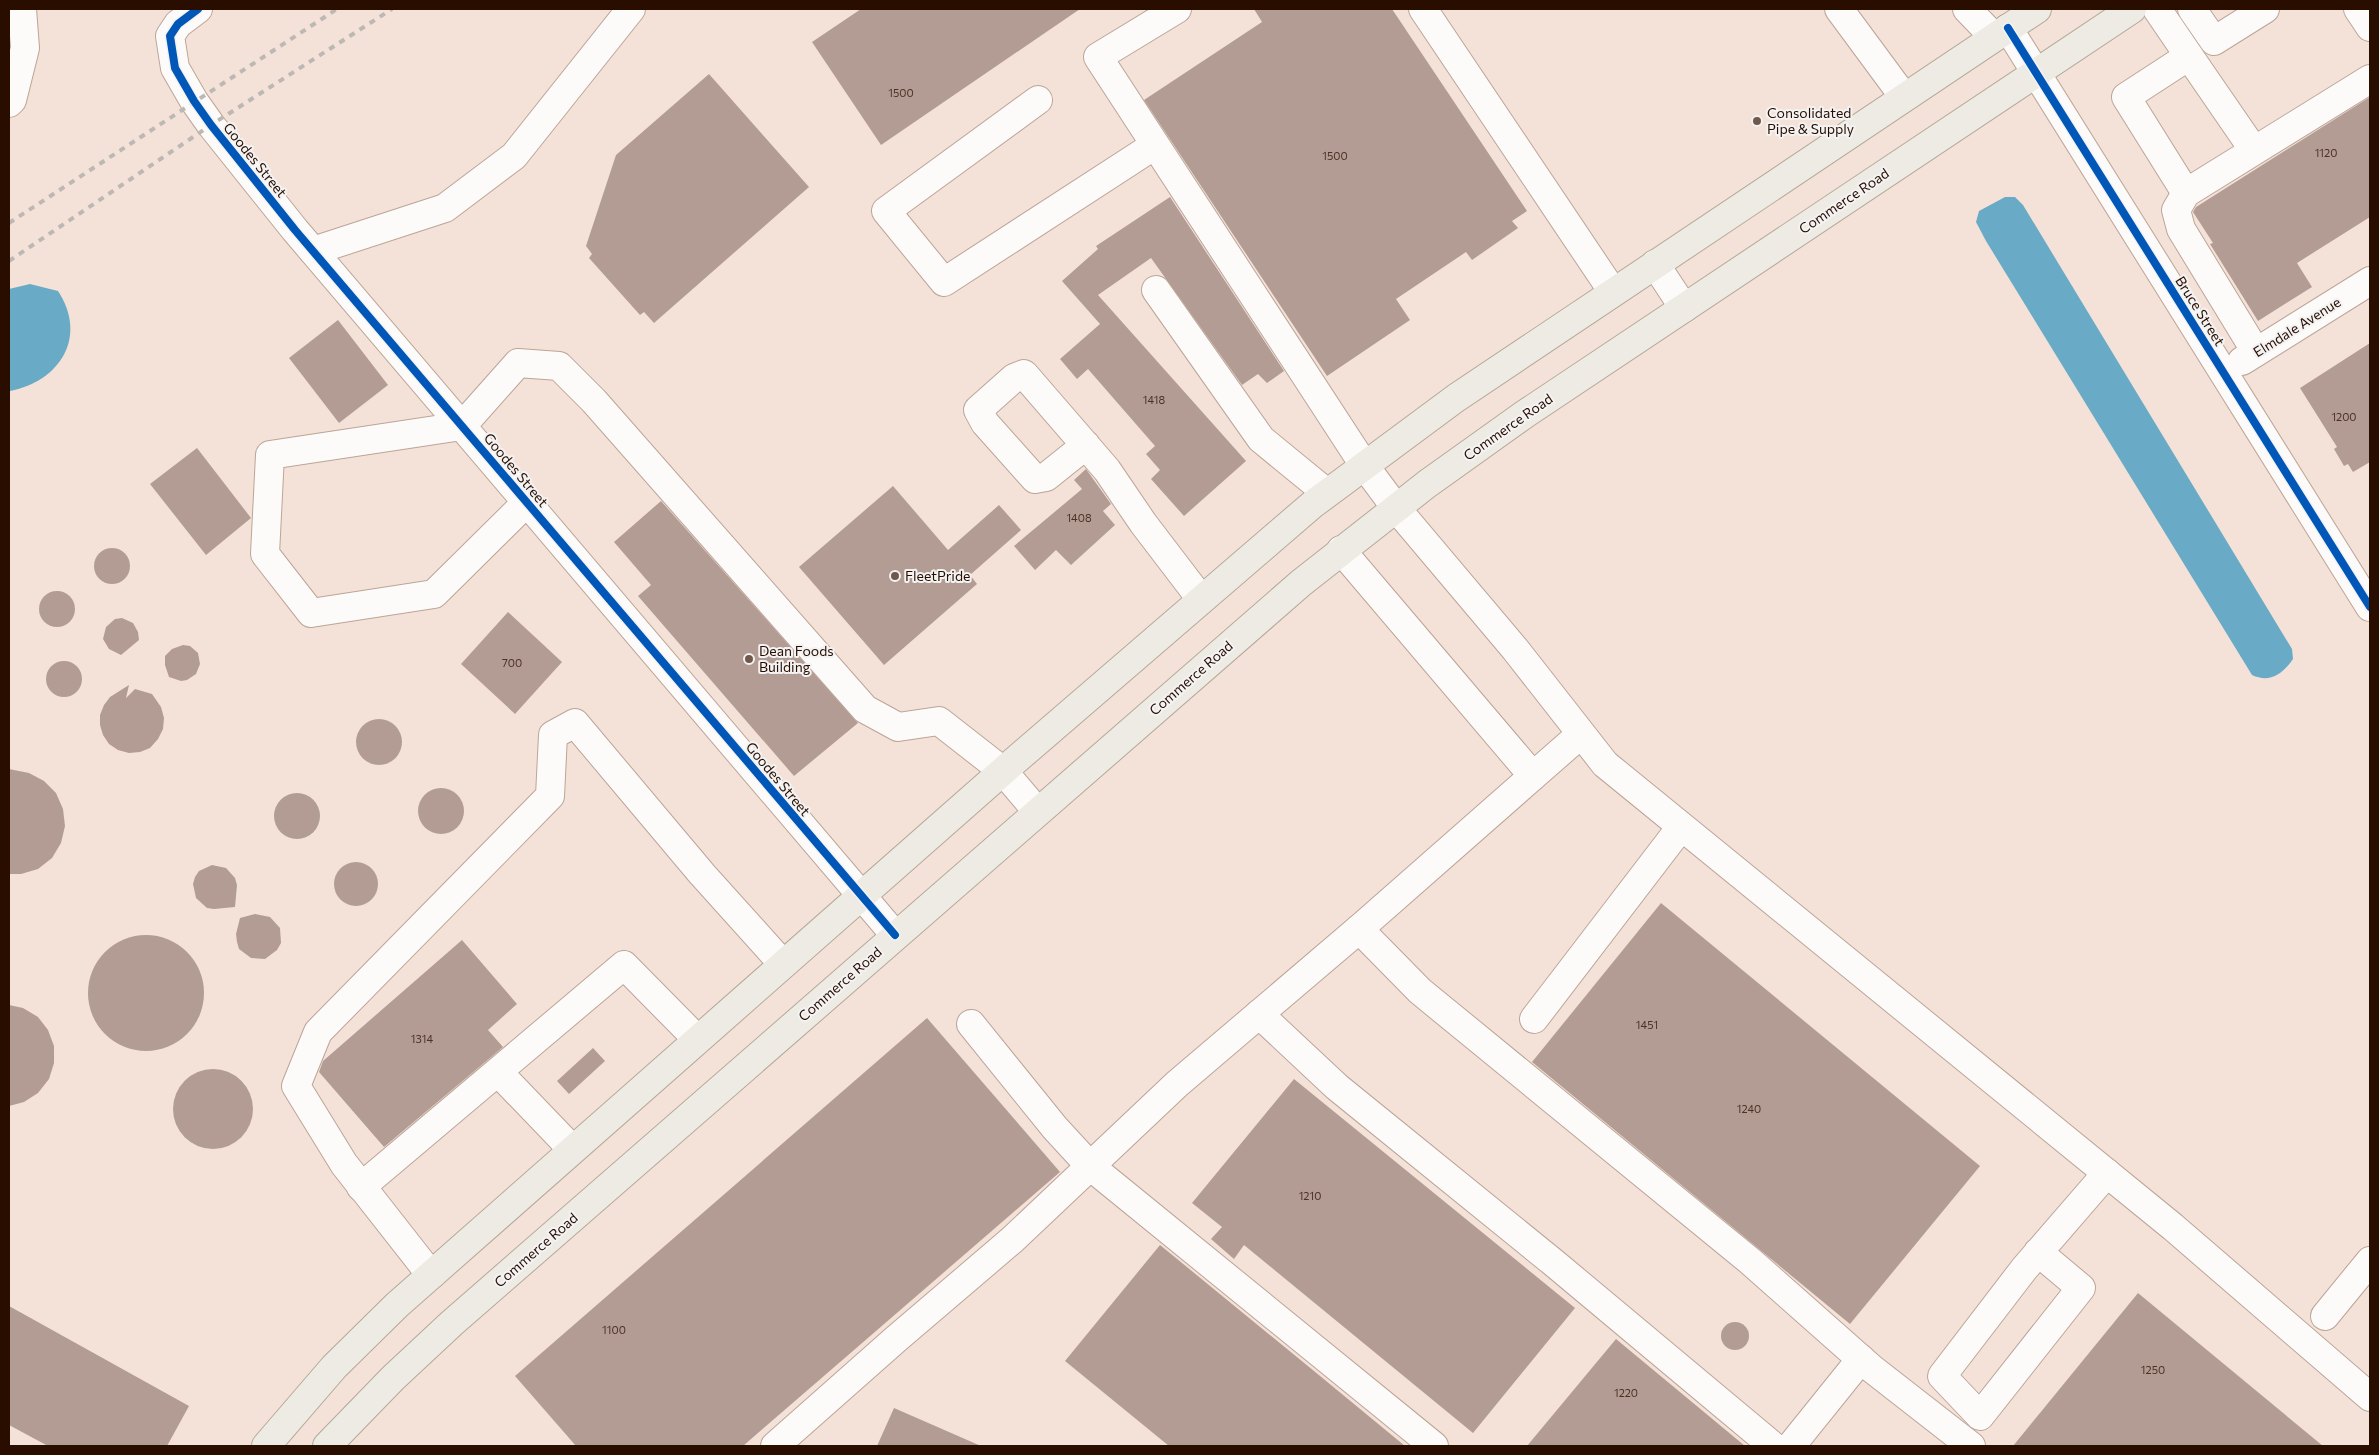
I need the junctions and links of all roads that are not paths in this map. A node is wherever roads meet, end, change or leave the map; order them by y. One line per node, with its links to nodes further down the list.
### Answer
1 (22, 9): 20 (street)
2 (198, 9): 25 (street, Goodes Street)
3 (631, 9): 25 (street)
4 (1177, 9): 22 (street)
5 (1423, 9): 29 (street)
6 (1839, 9): 19 (street)
7 (1967, 9): 15 (street, Bruce Street)
8 (2037, 9): 15 (main road)
9 (2132, 9): 17 (main road, Commerce Road)
10 (2157, 9): 16 (street)
11 (2192, 9): 12 (street)
12 (2265, 9)
13 (2358, 9): 14 (street)
14 (2370, 27)
15 (2001, 32): 17 (street, Bruce Street); 19 (main road)
16 (2189, 56): 23 (street); 24 (street)
17 (2036, 73): 30 (main road, Commerce Road); 32 (street, Bruce Street)
18 (2370, 79): 23 (street)
19 (1904, 97): 26 (main road)
20 (10, 99)
21 (1038, 100): 22 (street)
22 (1155, 145): 35 (street)
23 (2253, 150): 24 (street)
24 (2186, 193): 31 (street)
25 (313, 251): 33 (street, Goodes Street)
26 (1655, 264): 29 (main road); 30 (street)
27 (2370, 281): 31 (street, Elmdale Avenue)
28 (1156, 290): 36 (street)
29 (1614, 292): 35 (main road)
30 (1684, 308): 38 (main road, Commerce Road)
31 (2256, 352): 32 (street, Elmdale Avenue)
32 (2223, 373): 41 (street, Bruce Street)
33 (462, 426): 37 (street, Goodes Street); 37 (street); 43 (street)
34 (1086, 445): 40 (street)
35 (1364, 465): 36 (main road); 38 (street)
36 (1327, 493): 40 (main road)
37 (527, 502): 47 (street, Goodes Street)
38 (1396, 508): 39 (main road, Commerce Road); 42 (street)
39 (1341, 550): 44 (street); 45 (main road, Commerce Road)
40 (1201, 599): 43 (main road)
41 (2370, 607)
42 (1582, 734): 44 (street); 46 (street)
43 (1003, 771): 45 (street); 47 (main road)
44 (1533, 776): 48 (street)
45 (1037, 812): 49 (main road, Commerce Road)
46 (1681, 828): 52 (street); 58 (street)
47 (861, 895): 49 (street, Goodes Street); 50 (main road)
48 (1360, 929): 51 (street); 64 (street)
49 (895, 935): 67 (main road, Commerce Road)
50 (783, 964): 54 (main road); 59 (street)
51 (1259, 1014): 57 (street); 70 (street)
52 (1534, 1019)
53 (971, 1024): 57 (street)
54 (698, 1039): 55 (street); 56 (main road)
55 (498, 1072): 56 (street); 59 (street)
56 (572, 1149): 62 (main road)
57 (1090, 1166): 68 (street); 69 (street)
58 (2107, 1173): 60 (street); 65 (street)
59 (361, 1187): 62 (street)
60 (2038, 1252): 60 (street)
61 (2370, 1261): 63 (street)
62 (431, 1275): 66 (main road)
63 (2325, 1316)
64 (1861, 1360): 71 (street); 72 (street)
65 (2370, 1397)
66 (270, 1445)
67 (327, 1446)
68 (775, 1446)
69 (1434, 1446)
70 (1773, 1446)
71 (1791, 1446)
72 (1971, 1446)

